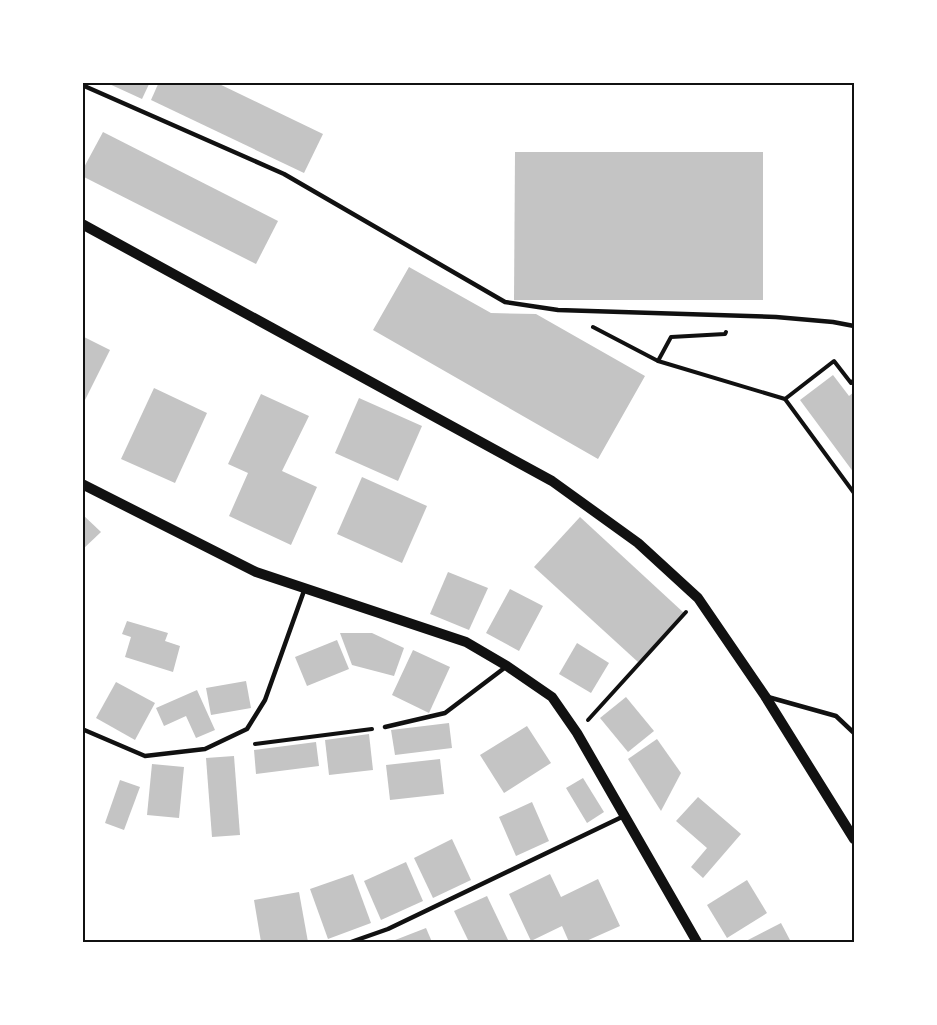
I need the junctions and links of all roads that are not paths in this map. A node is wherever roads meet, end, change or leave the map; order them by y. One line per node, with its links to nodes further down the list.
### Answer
1 (82, 85): 3 (lane)
2 (82, 224): 7 (street)
3 (855, 326)
4 (82, 484): 5 (street)
5 (305, 588): 6 (street); 9 (lane)
6 (507, 666): 8 (lane); 11 (street)
7 (765, 696): 10 (lane); 12 (street)
8 (385, 727)
9 (82, 729)
10 (855, 733)
11 (626, 815): 13 (lane); 14 (street)
12 (855, 840)
13 (351, 942)
14 (697, 942)

